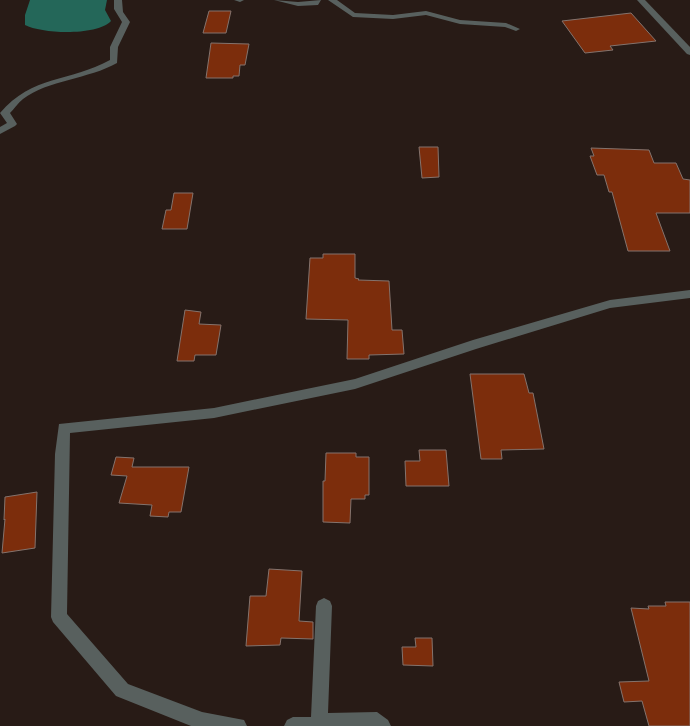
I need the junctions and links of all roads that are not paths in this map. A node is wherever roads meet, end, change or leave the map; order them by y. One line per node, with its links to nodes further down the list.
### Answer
1 (118, 0): 8 (street)
2 (278, 0): 3 (street)
3 (317, 0)
4 (332, 0): 6 (street)
5 (641, 0): 7 (street)
6 (516, 29)
7 (690, 52)
8 (0, 132)
9 (690, 294): 11 (street)
10 (324, 606): 12 (street)
11 (201, 723): 13 (street)
12 (319, 724): 14 (street); 15 (street)
13 (238, 726)
14 (293, 726)
15 (382, 726)

